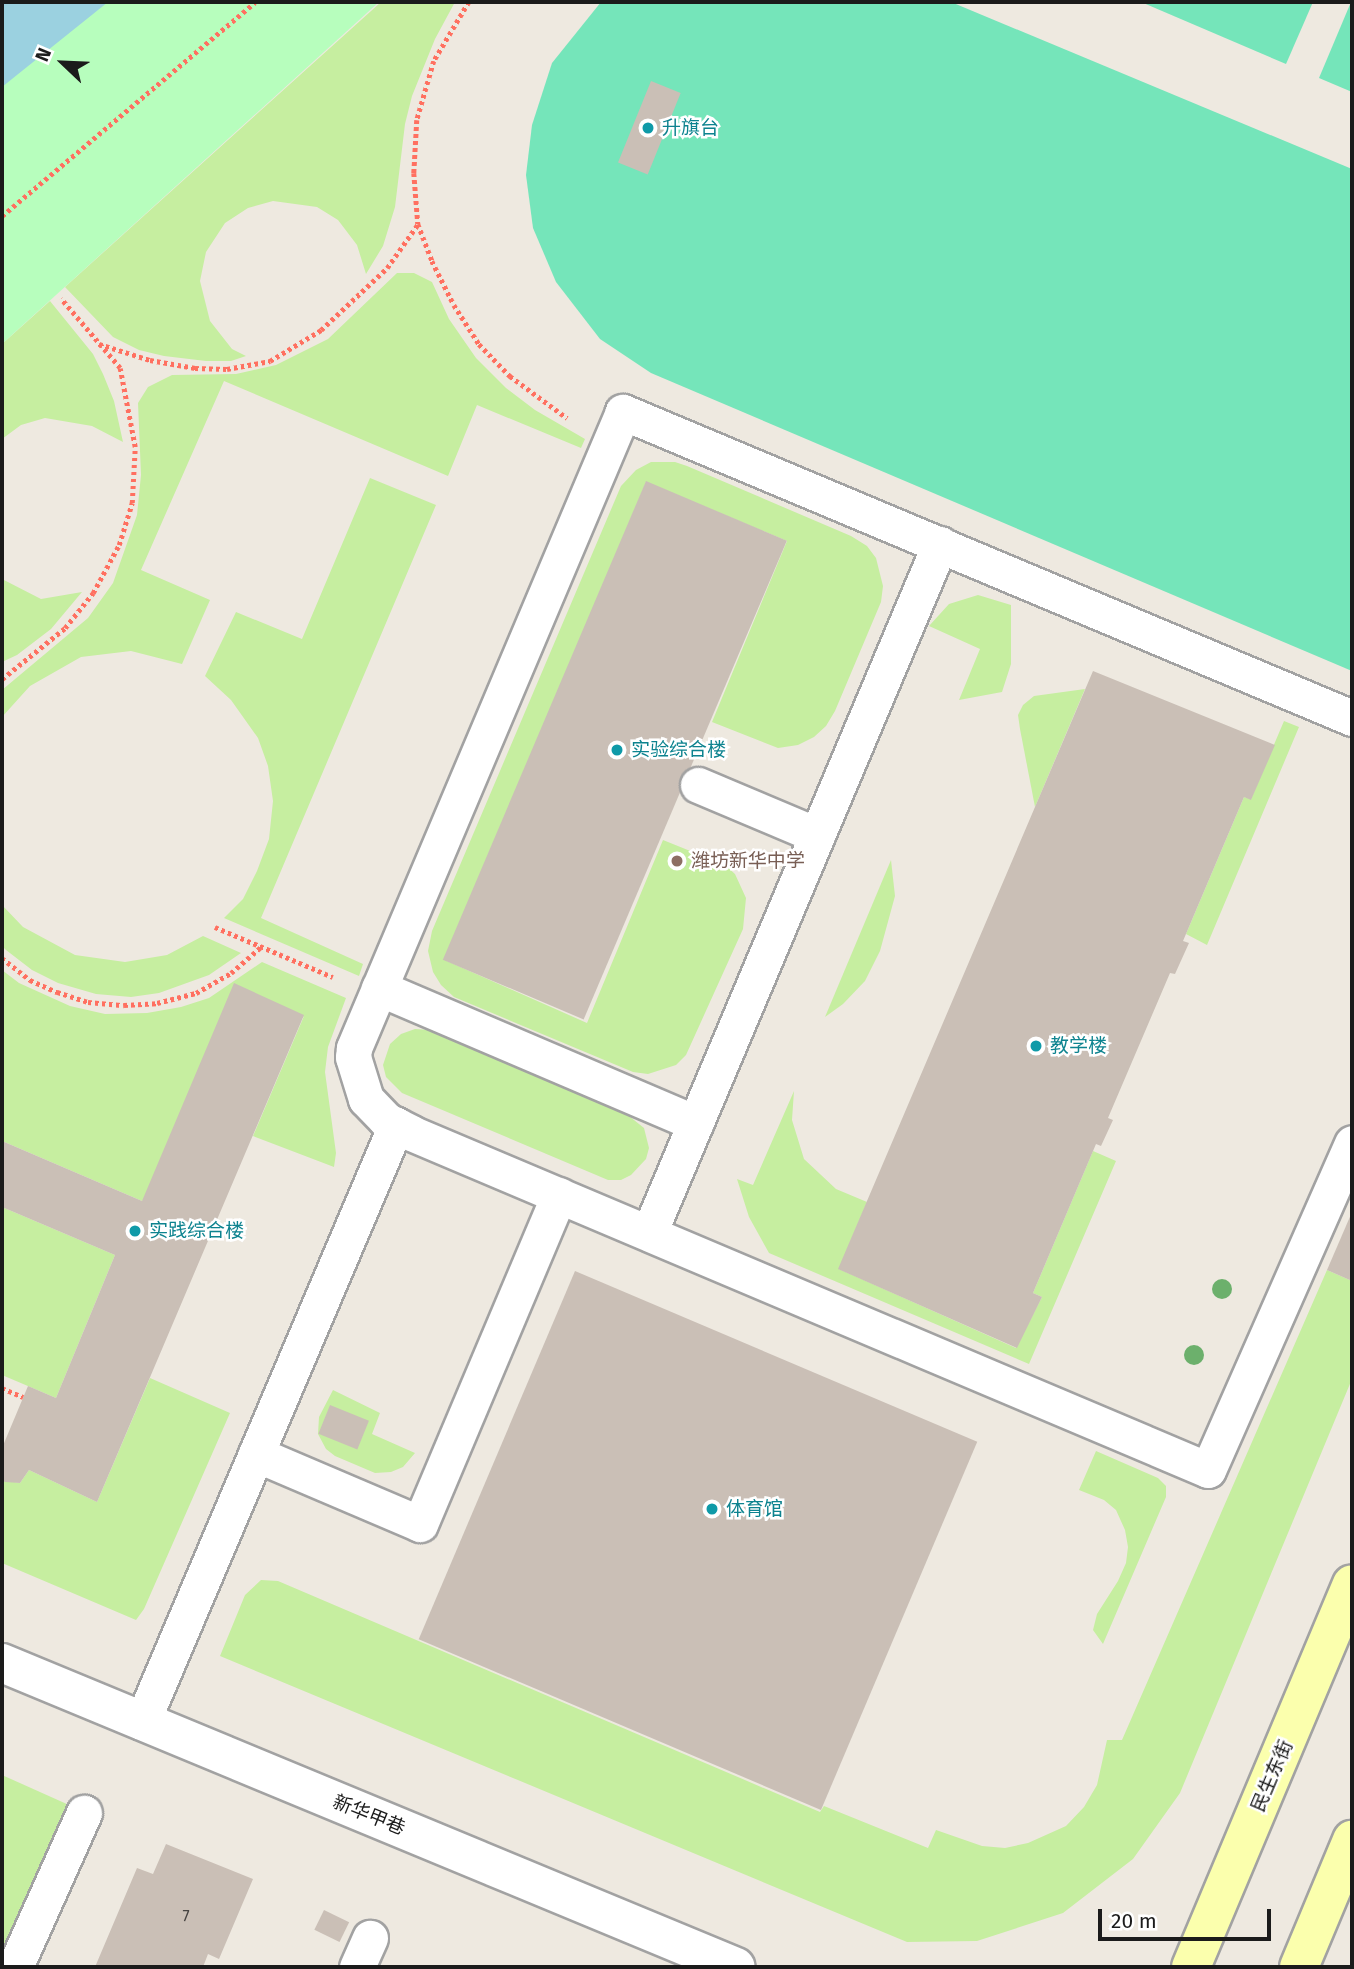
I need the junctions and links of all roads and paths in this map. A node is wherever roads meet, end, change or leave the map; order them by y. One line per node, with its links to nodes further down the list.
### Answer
1 (255, 2): 3 (path)
2 (469, 2): 4 (path)
3 (2, 216)
4 (418, 224): 6 (path); 7 (path)
5 (61, 299): 6 (path)
6 (99, 344): 9 (path)
7 (609, 444): 8 (lane); 16 (lane)
8 (940, 544): 10 (lane); 12 (lane)
9 (2, 679)
10 (1352, 718)
11 (698, 785): 12 (lane)
12 (817, 835): 17 (lane)
13 (215, 927): 14 (path)
14 (261, 947): 15 (path); 16 (path)
15 (2, 958)
16 (378, 992): 17 (lane); 18 (lane)
17 (695, 1123): 21 (lane)
18 (396, 1125): 20 (lane); 24 (lane)
19 (1352, 1143): 21 (lane)
20 (559, 1195): 21 (lane); 24 (lane)
21 (649, 1233)
22 (2, 1388): 23 (path)
23 (23, 1397)
24 (256, 1454): 27 (lane)
25 (1352, 1584): 32 (main road, 民生东街)
26 (2, 1664): 27 (street, 新华甲巷)
27 (142, 1722): 31 (street, 新华甲巷)
28 (84, 1812): 30 (lane)
29 (1352, 1840): 33 (main road)
30 (15, 1967)
31 (736, 1967)
32 (1191, 1967)
33 (1299, 1967)

